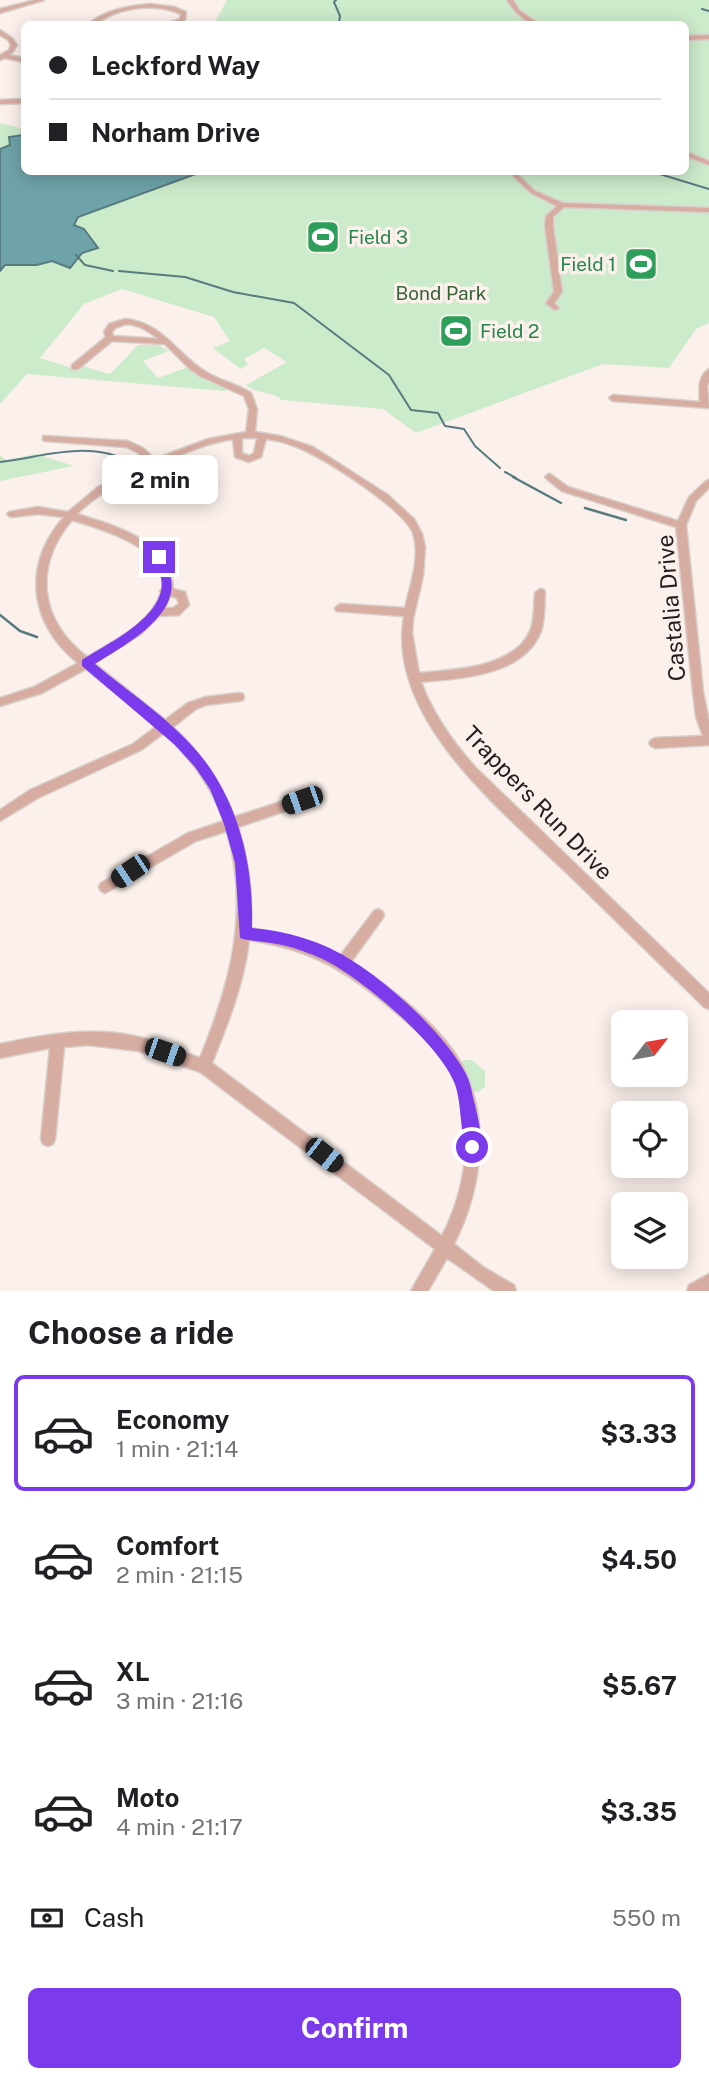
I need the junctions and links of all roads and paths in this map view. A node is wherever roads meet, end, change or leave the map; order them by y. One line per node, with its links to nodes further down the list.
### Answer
1 (41, 0): 3 (street)
2 (510, 0): 6 (street)
3 (0, 11)
4 (96, 21): 5 (street)
5 (179, 21)
6 (531, 21)
7 (0, 32): 10 (street)
8 (709, 37): 9 (street)
9 (689, 38)
10 (3, 57): 11 (street)
11 (21, 60)
12 (0, 102): 13 (street)
13 (21, 102)
14 (689, 155): 15 (street)
15 (709, 163)
16 (515, 175): 17 (street)
17 (562, 205): 18 (street); 19 (street)
18 (709, 210)
19 (555, 308)
20 (110, 338): 21 (street); 21 (street); 22 (street)
21 (166, 342): 27 (street)
22 (75, 367)
23 (709, 372): 25 (street)
24 (613, 398): 25 (street)
25 (707, 405)
26 (237, 436): 27 (street, Trappers Run Drive); 27 (street); 29 (street, Trappers Run Drive)
27 (256, 436): 39 (street, Trappers Run Drive)
28 (46, 438): 29 (street)
29 (153, 463): 33 (street, Trappers Run Drive)
30 (550, 477): 34 (street)
31 (709, 483): 34 (street, Castalia Drive)
32 (12, 514): 33 (street)
33 (70, 516): 35 (street); 40 (street, Trappers Run Drive)
34 (681, 524): 45 (street, Castalia Drive)
35 (165, 591): 38 (street); 38 (street)
36 (540, 593): 41 (street)
37 (340, 608): 39 (street)
38 (156, 612): 40 (street)
39 (408, 612): 41 (street, Trappers Run Drive)
40 (86, 663): 43 (street); 44 (street, Trappers Run Drive)
41 (414, 678): 54 (street, Trappers Run Drive)
42 (239, 697): 44 (street)
43 (0, 702)
44 (163, 727): 48 (street); 49 (street, Trappers Run Drive)
45 (709, 738): 46 (street)
46 (655, 743)
47 (302, 800): 49 (street)
48 (0, 816)
49 (231, 824): 50 (street); 52 (street, Trappers Run Drive)
50 (105, 887)
51 (378, 915): 53 (street)
52 (245, 933): 53 (street); 57 (street, Trappers Run Drive)
53 (343, 962): 59 (street)
54 (709, 1002)
55 (58, 1041): 56 (street); 57 (street); 58 (street)
56 (0, 1051)
57 (204, 1066): 59 (street)
58 (48, 1139)
59 (444, 1247): 61 (street); 62 (street)
60 (709, 1282): 63 (street)
61 (419, 1291)
62 (509, 1291)
63 (695, 1291)

